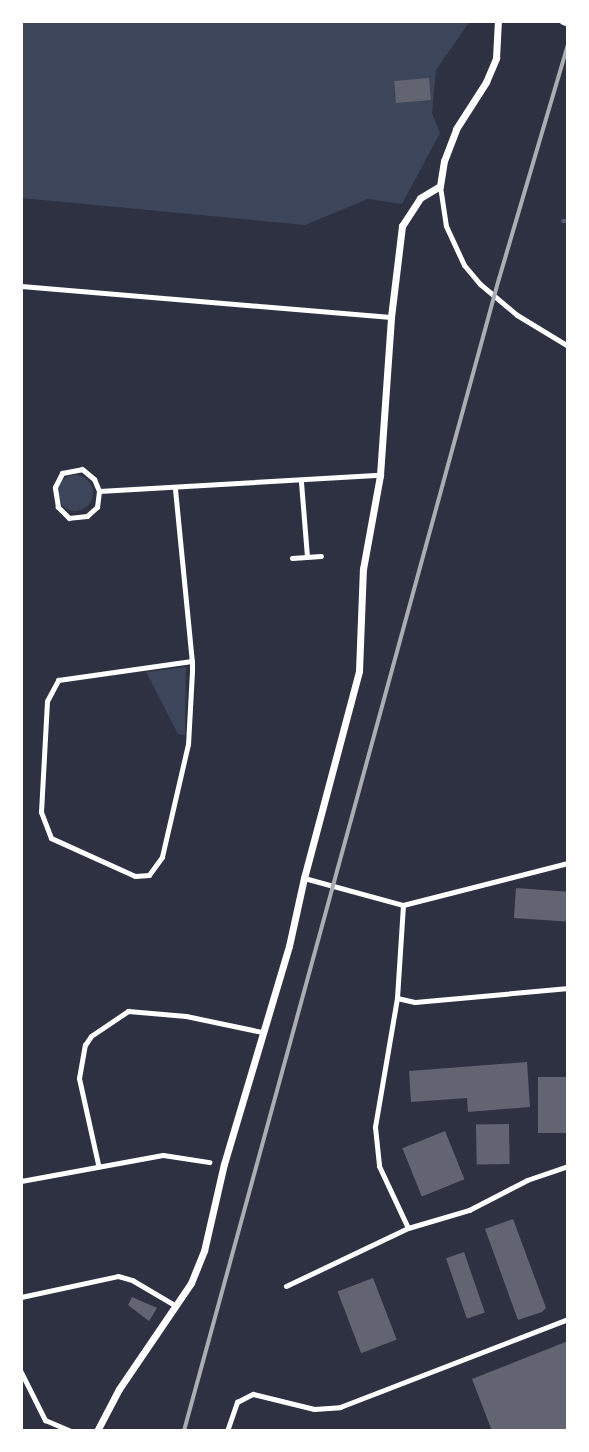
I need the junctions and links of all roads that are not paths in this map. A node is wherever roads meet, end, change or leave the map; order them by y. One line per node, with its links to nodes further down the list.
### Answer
1 (498, 21): 4 (street)
2 (563, 21): 3 (street)
3 (568, 23)
4 (440, 187): 8 (street); 9 (street)
5 (568, 265): 6 (street)
6 (568, 272)
7 (21, 286): 8 (street)
8 (391, 317): 10 (street)
9 (568, 346)
10 (380, 475): 11 (street); 19 (street)
11 (301, 482): 12 (street); 15 (street)
12 (175, 489): 13 (street); 17 (street)
13 (99, 491): 13 (street)
14 (321, 556): 15 (street)
15 (307, 557): 16 (street)
16 (292, 558)
17 (192, 661): 17 (street)
18 (568, 863): 20 (street)
19 (303, 878): 20 (street); 23 (street)
20 (403, 905): 22 (street)
21 (568, 988): 22 (street)
22 (397, 998): 28 (street)
23 (262, 1032): 25 (street); 31 (street)
24 (209, 1162): 25 (street)
25 (98, 1164): 27 (street)
26 (568, 1166): 28 (street)
27 (21, 1181)
28 (408, 1228): 29 (street)
29 (286, 1286)
30 (21, 1297): 31 (street)
31 (176, 1306): 35 (street)
32 (568, 1318): 36 (street)
33 (21, 1372): 34 (street)
34 (71, 1431)
35 (97, 1431)
36 (227, 1431)

